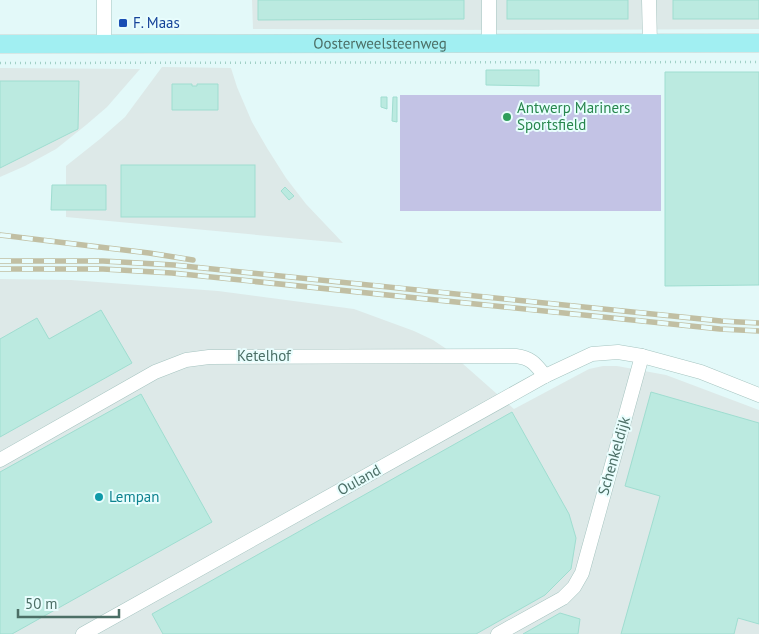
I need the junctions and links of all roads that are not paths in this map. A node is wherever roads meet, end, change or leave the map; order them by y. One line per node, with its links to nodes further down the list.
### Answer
1 (104, 0): 8 (street)
2 (489, 0): 4 (street)
3 (649, 0): 5 (street)
4 (489, 43): 5 (main road, Oosterweelsteenweg); 8 (main road, Oosterweelsteenweg)
5 (650, 43): 6 (main road, Oosterweelsteenweg)
6 (759, 43)
7 (0, 44): 8 (main road, Oosterweelsteenweg)
8 (104, 44)
9 (642, 356): 10 (street, Ouland); 11 (street); 14 (street, Schenkeldijk)
10 (545, 376): 12 (street, Ketelhof); 13 (street, Ouland)
11 (759, 395)
12 (0, 460)
13 (83, 634)
14 (498, 634)

